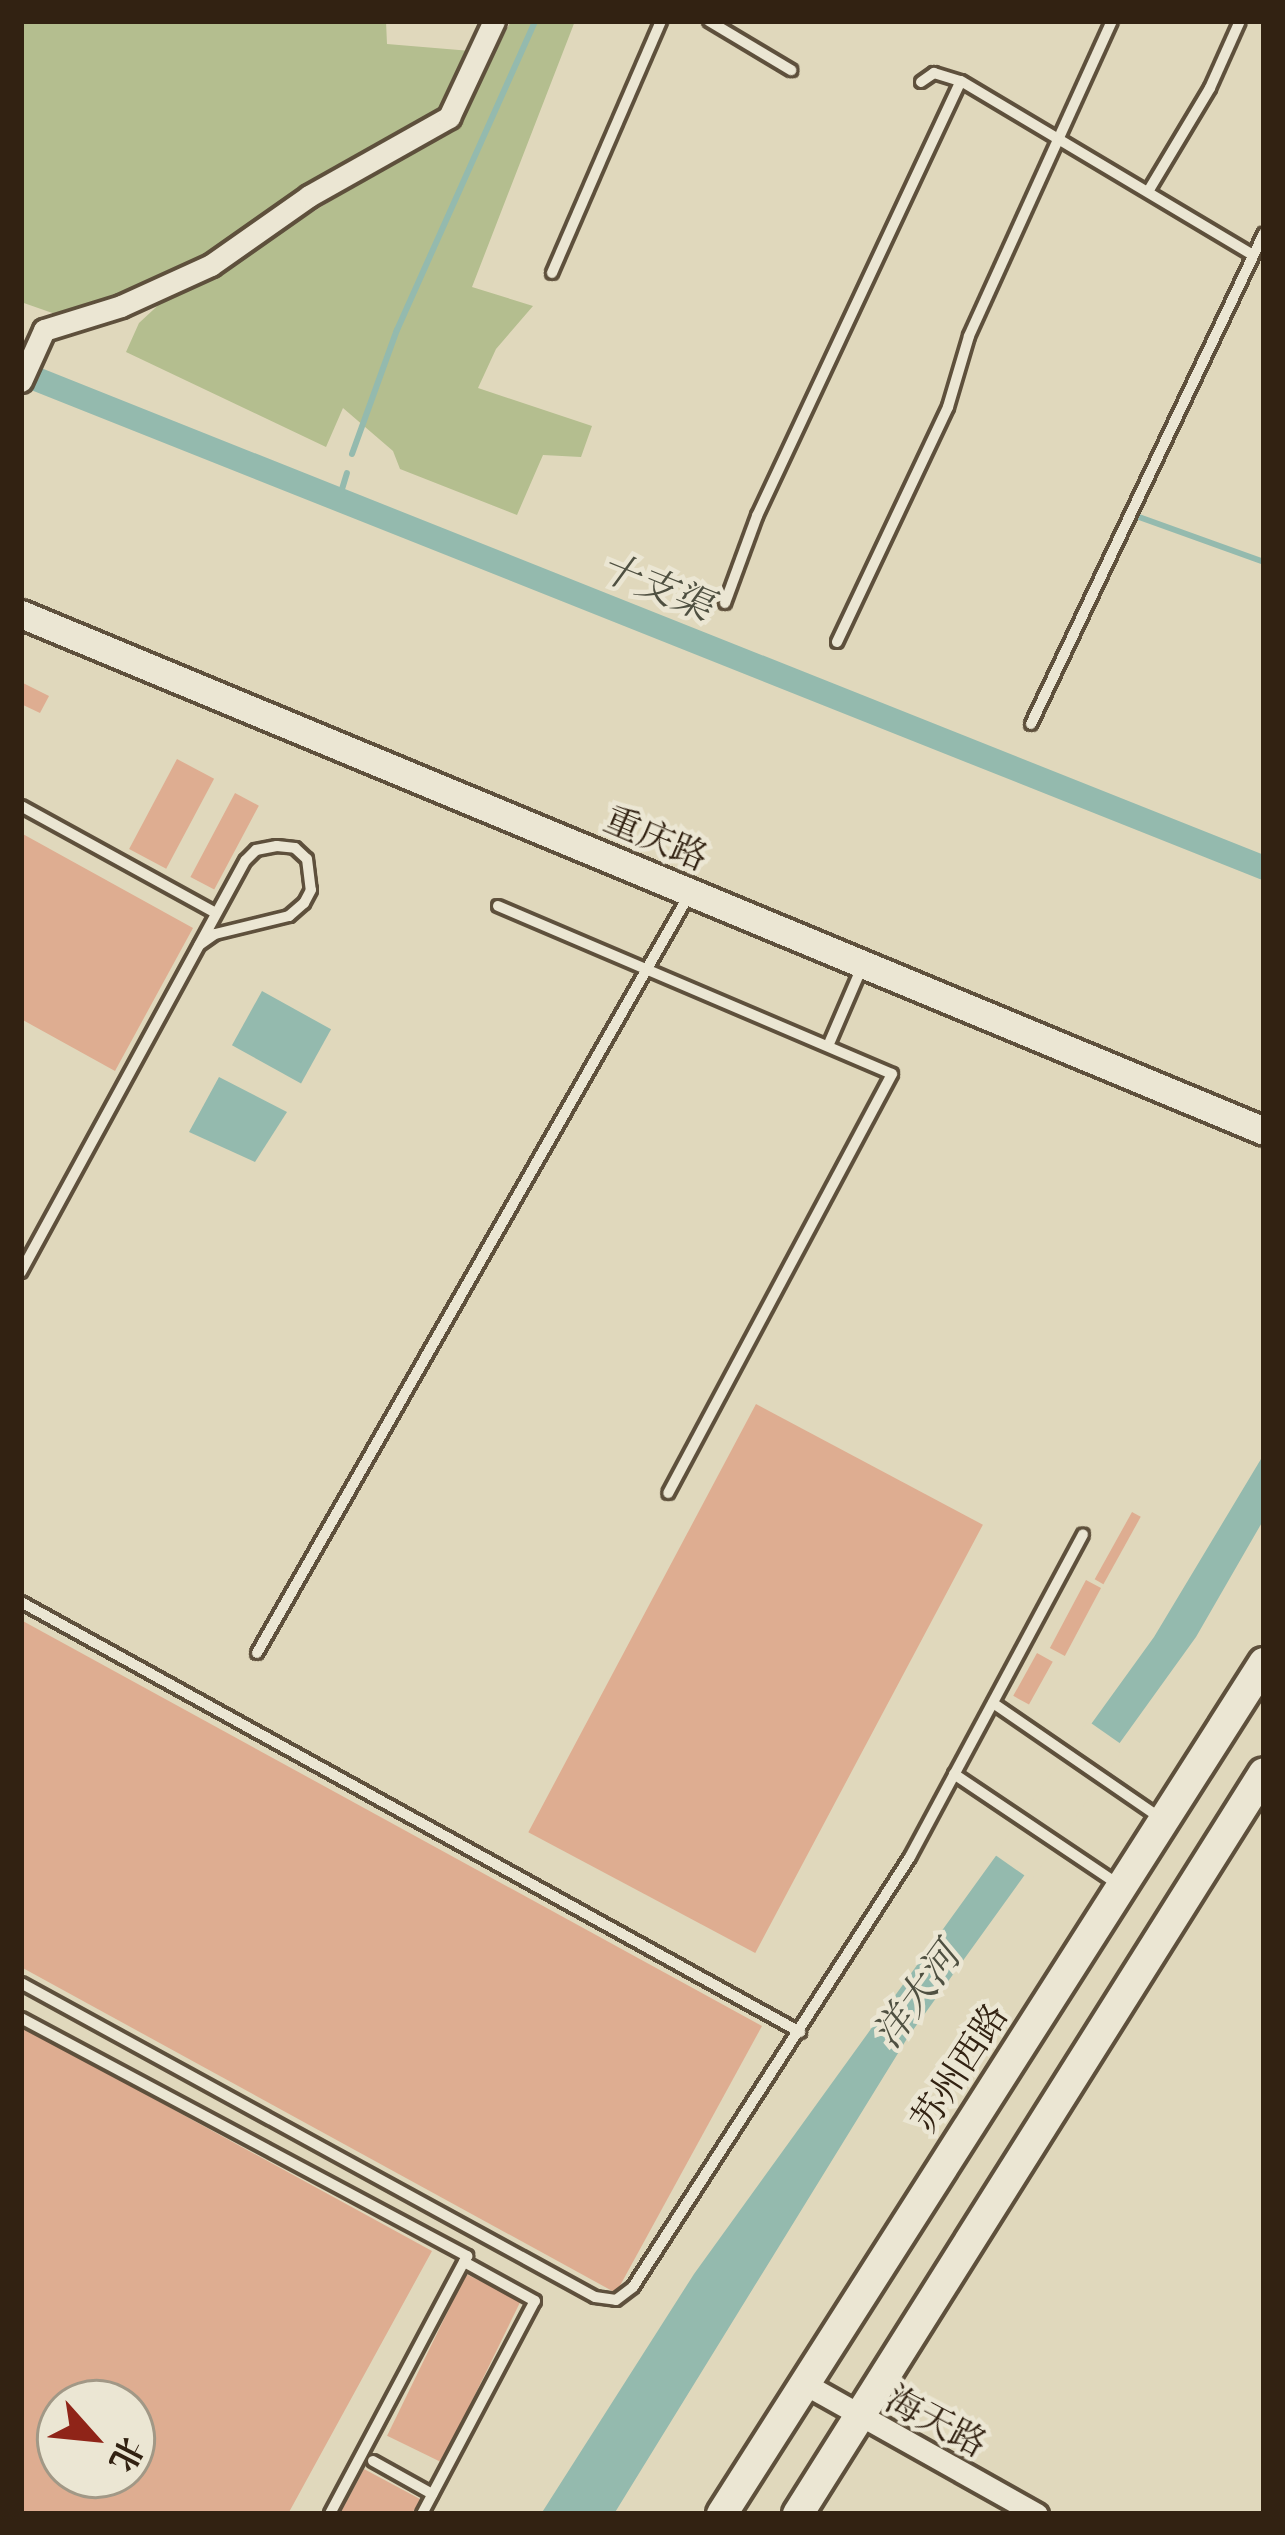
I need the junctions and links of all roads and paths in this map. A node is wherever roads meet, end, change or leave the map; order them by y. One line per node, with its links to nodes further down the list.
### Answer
1 (494, 21): 14 (street)
2 (661, 21): 13 (lane)
3 (709, 21): 6 (lane)
4 (1112, 21): 9 (lane)
5 (1240, 21): 10 (lane)
6 (791, 70)
7 (961, 81): 8 (lane); 9 (lane); 15 (lane)
8 (921, 82)
9 (1060, 136): 10 (lane); 17 (lane)
10 (1149, 190): 12 (lane)
11 (1264, 232): 12 (lane)
12 (1253, 255): 18 (lane)
13 (552, 273)
14 (25, 373)
15 (725, 603)
16 (21, 614): 20 (street, 重庆路)
17 (836, 642)
18 (1031, 724)
19 (21, 806): 22 (lane)
20 (691, 892): 24 (street, 重庆路); 25 (lane)
21 (498, 906): 25 (lane)
22 (216, 913): 23 (lane); 23 (lane)
23 (199, 945): 28 (lane)
24 (863, 964): 26 (lane); 27 (street, 重庆路)
25 (647, 969): 26 (lane); 32 (lane)
26 (828, 1046): 29 (lane)
27 (1264, 1131)
28 (21, 1272)
29 (668, 1493)
30 (1083, 1535): 34 (lane)
31 (21, 1602): 41 (lane)
32 (257, 1653)
33 (1264, 1663): 37 (main road, 苏州西路)
34 (993, 1703): 36 (lane); 37 (lane)
35 (1264, 1773): 44 (main road)
36 (954, 1774): 38 (lane); 41 (lane)
37 (1158, 1817): 38 (main road, 苏州西路)
38 (1113, 1882): 43 (main road, 苏州西路)
39 (21, 1983): 41 (lane)
40 (21, 2018): 42 (lane)
41 (800, 2032)
42 (464, 2262): 46 (lane); 47 (lane)
43 (805, 2384): 44 (street, 海天路); 49 (main road, 苏州西路)
44 (859, 2417): 50 (main road); 51 (street, 海天路)
45 (373, 2461): 46 (lane)
46 (432, 2494): 48 (lane)
47 (330, 2514)
48 (422, 2514)
49 (722, 2514)
50 (798, 2514)
51 (1037, 2514)

